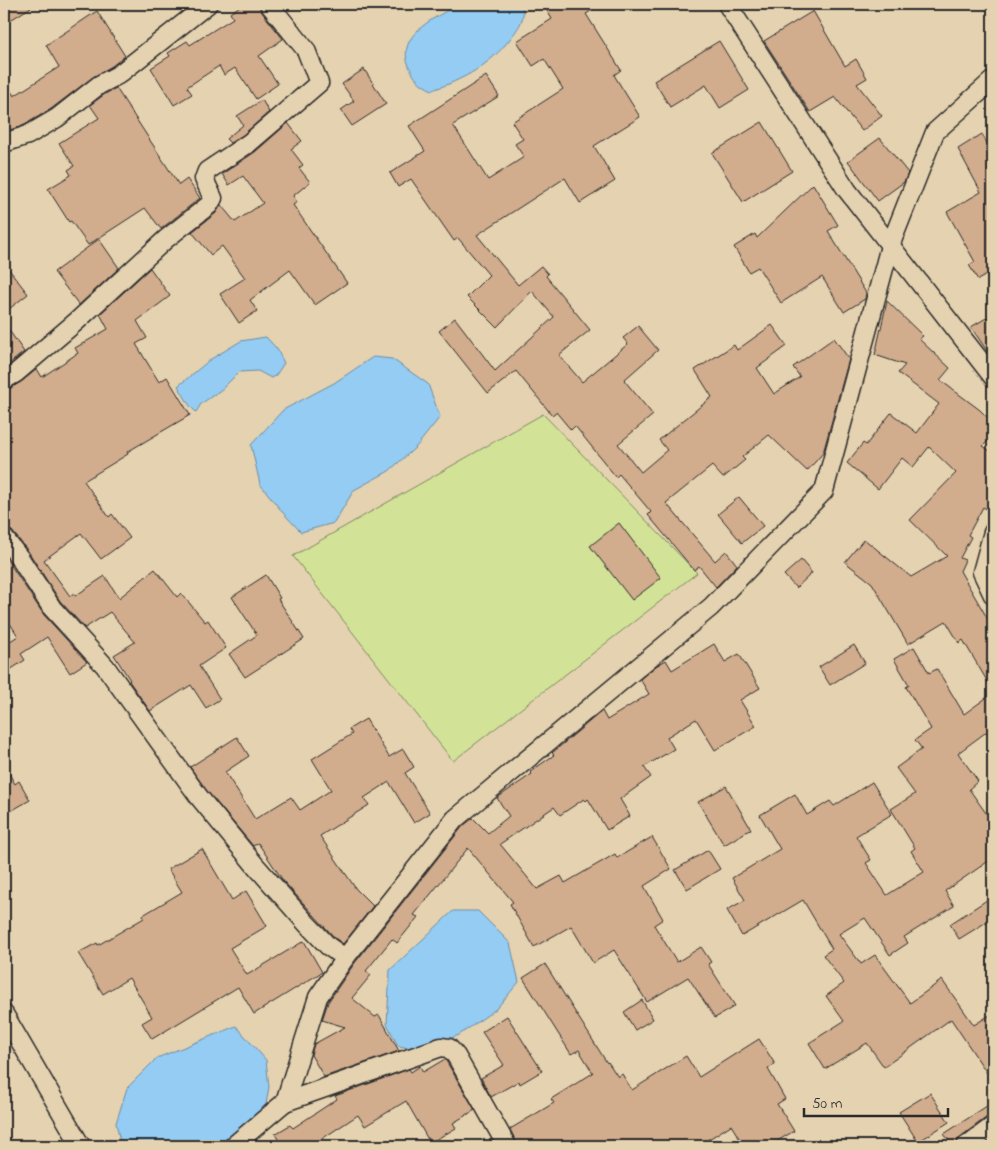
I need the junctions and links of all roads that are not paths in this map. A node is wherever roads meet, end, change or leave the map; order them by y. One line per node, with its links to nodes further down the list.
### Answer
1 (208, 4): 5 (street)
2 (269, 4): 8 (street)
3 (727, 4): 6 (street)
4 (993, 80): 6 (street)
5 (4, 143)
6 (890, 246): 7 (street); 12 (street)
7 (993, 377)
8 (4, 380)
9 (993, 532): 11 (street)
10 (4, 538): 12 (street)
11 (993, 595)
12 (345, 958): 14 (street)
13 (4, 1014): 16 (street)
14 (285, 1102): 17 (street); 18 (street)
15 (993, 1126): 19 (street)
16 (81, 1146)
17 (233, 1146)
18 (507, 1146)
19 (966, 1146)

